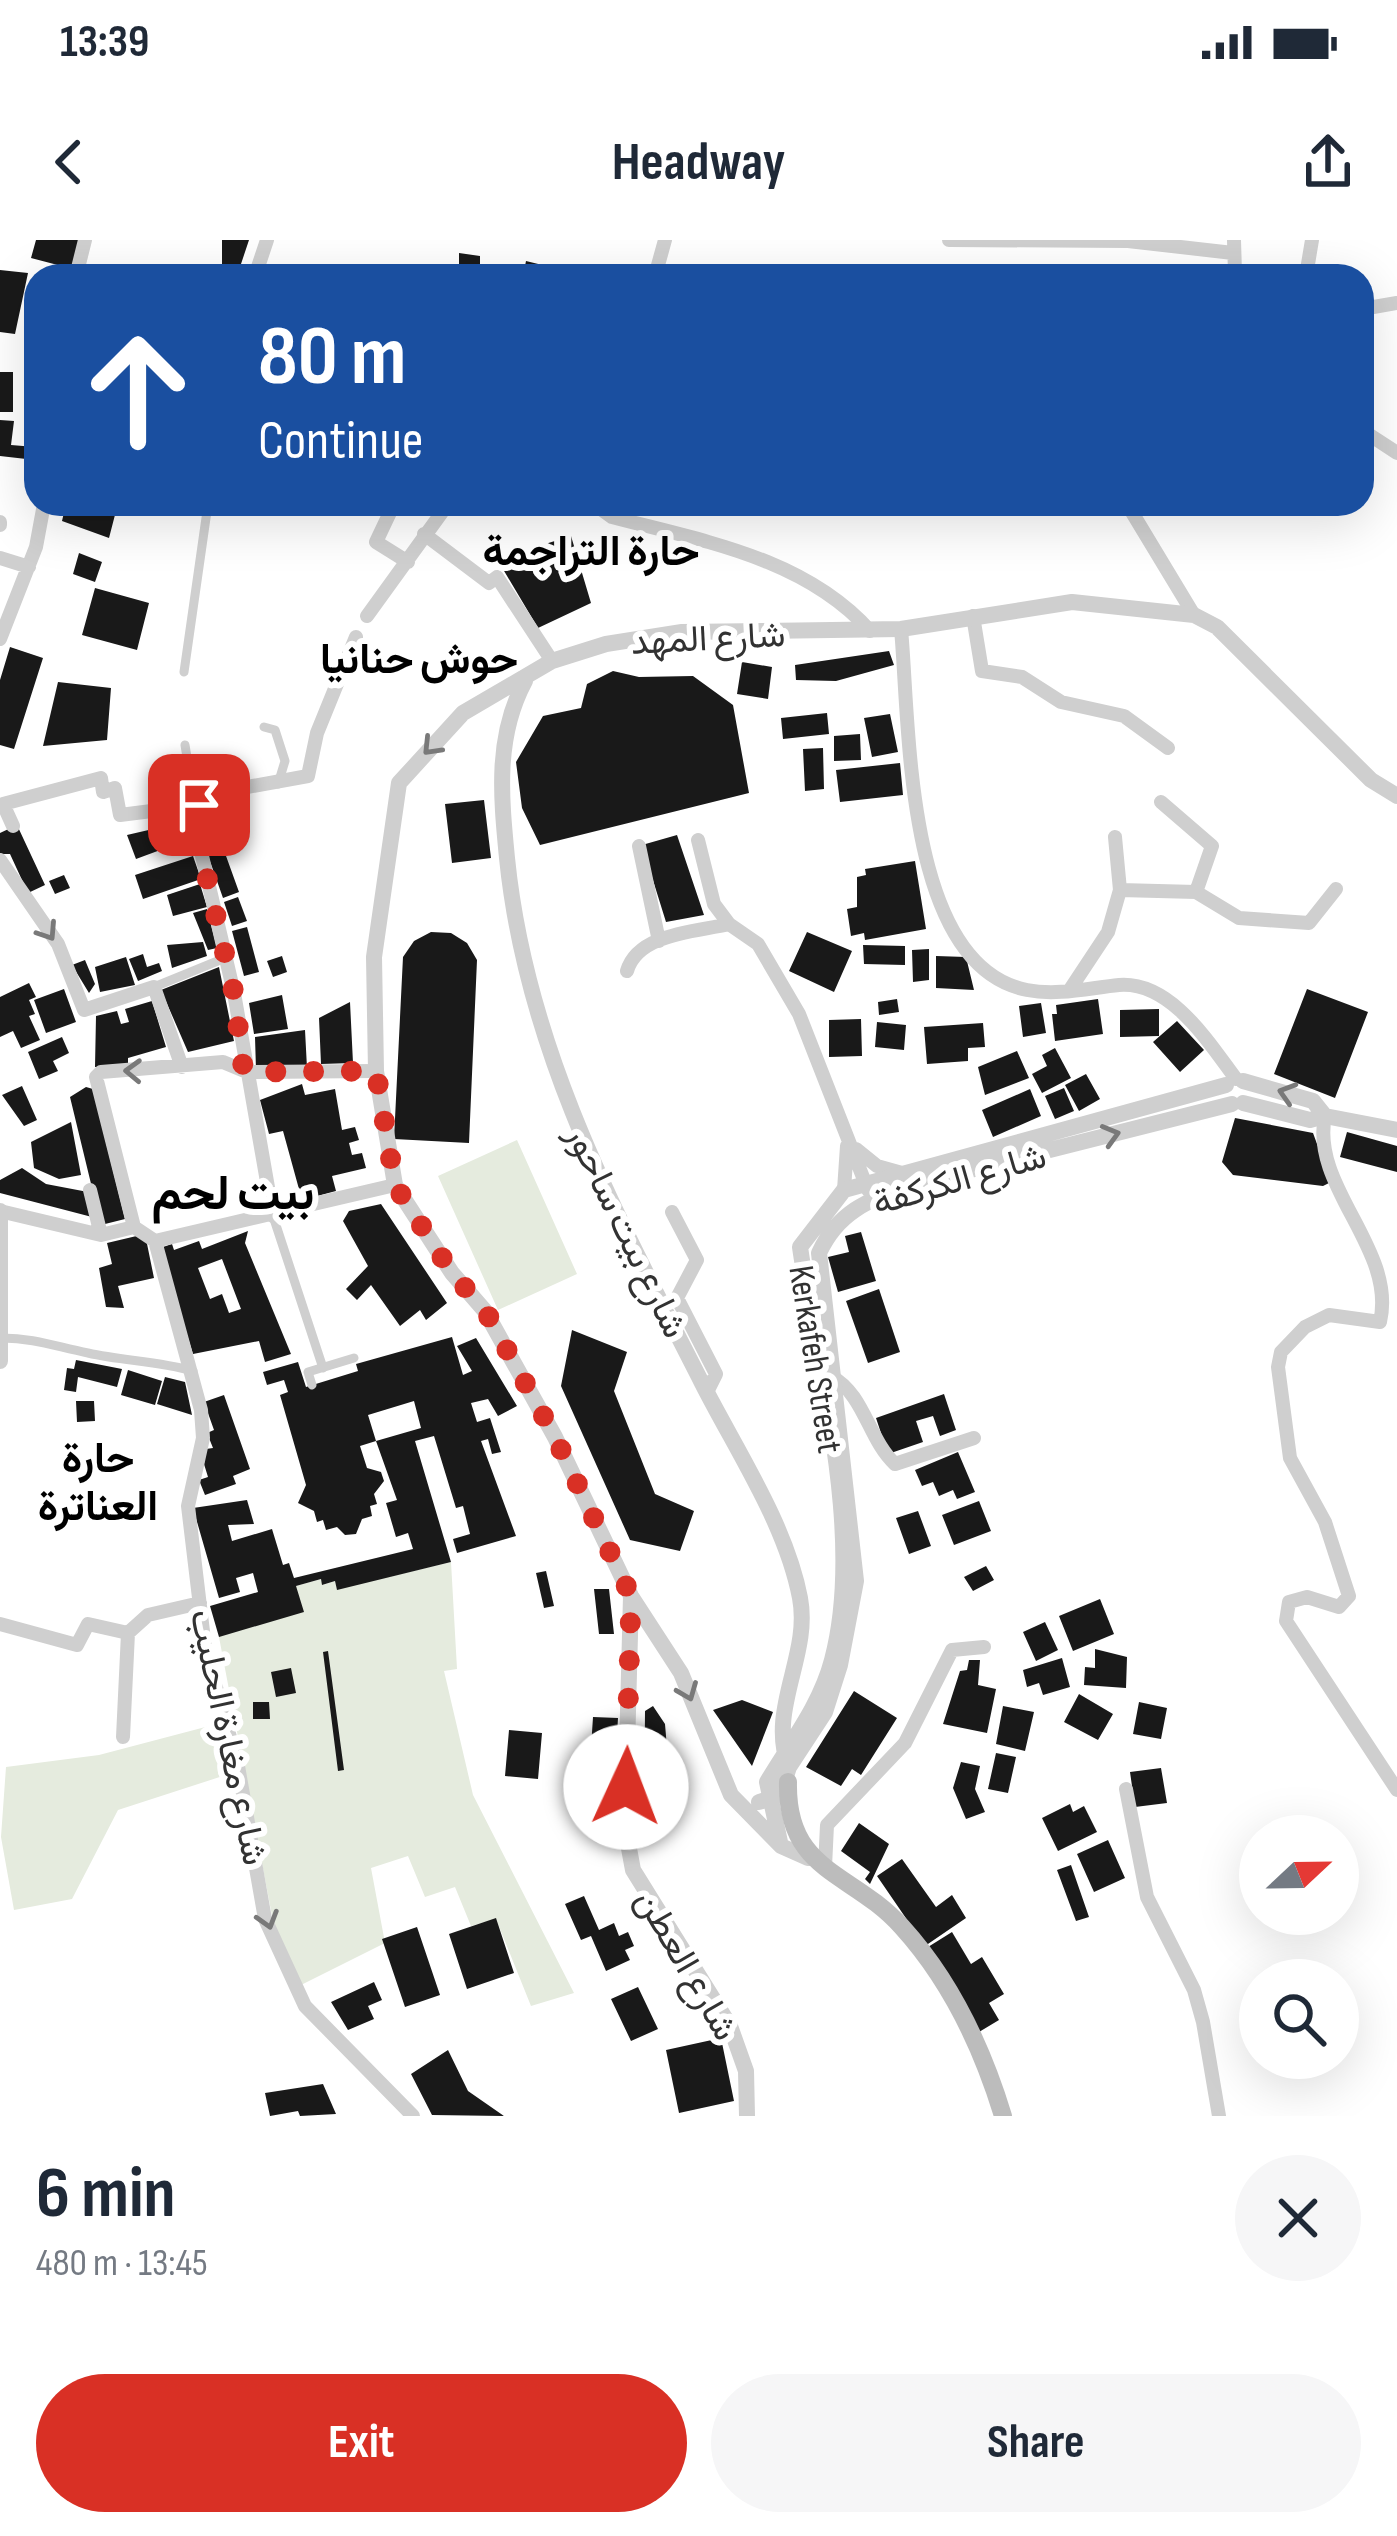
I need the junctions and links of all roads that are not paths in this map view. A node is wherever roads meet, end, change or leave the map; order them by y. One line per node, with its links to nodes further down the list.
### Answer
1 (949, 240): 2 (street)
2 (1234, 246)
3 (41, 516): 12 (street)
4 (206, 516): 22 (street)
5 (388, 516): 11 (street)
6 (439, 516): 9 (street)
7 (611, 516): 18 (street)
8 (1134, 516): 14 (street)
9 (424, 535): 11 (street); 21 (street)
10 (0, 558): 12 (street)
11 (408, 562): 15 (street)
12 (29, 567): 13 (street)
13 (6, 609): 20 (street)
14 (1194, 615): 16 (street, شارع المهد); 28 (street)
15 (367, 616)
16 (973, 616): 17 (street, شارع المهد); 26 (street)
17 (901, 629): 18 (street, شارع المهد); 44 (street)
18 (870, 631): 21 (street, شارع المهد)
19 (356, 637): 27 (street)
20 (0, 639)
21 (552, 661): 23 (street, شارع المهد)
22 (184, 672)
23 (525, 680): 46 (street, شارع المهد, one-way to 46); 75 (street, شارع بيت ساحور)
24 (264, 727): 27 (street)
25 (185, 745): 29 (street)
26 (1168, 748)
27 (278, 784): 29 (street)
28 (1397, 796)
29 (201, 800): 31 (street); 41 (street)
30 (1161, 802): 38 (street)
31 (13, 826)
32 (1115, 837): 37 (street)
33 (698, 840): 39 (street)
34 (639, 846): 40 (street)
35 (0, 860): 43 (street, one-way to 43)
36 (1336, 889): 38 (street)
37 (1120, 890): 38 (street); 44 (street)
38 (1196, 892)
39 (730, 924): 40 (street); 52 (street)
40 (658, 941): 42 (street)
41 (225, 958): 43 (street); 47 (street)
42 (627, 971)
43 (154, 987): 45 (street)
44 (1069, 991): 48 (street)
45 (182, 1067): 47 (street); 62 (street, one-way to 62)
46 (376, 1071): 47 (street); 54 (street, شارع المهد)
47 (247, 1072): 60 (street)
48 (1235, 1082): 49 (street); 50 (street, one-way to 48); 53 (street)
49 (1237, 1103): 50 (street, شارع الكركفة); 57 (street, شارع الكركفة, one-way to 49)
50 (1325, 1116): 51 (street, شارع الكركفة); 61 (street)
51 (1397, 1130)
52 (846, 1135): 53 (street); 56 (street); 57 (street)
53 (902, 1173): 57 (street)
54 (395, 1185): 60 (street); 77 (street)
55 (90, 1190): 63 (street)
56 (844, 1190): 57 (street); 73 (street, Kerkafeh Street)
57 (868, 1192): 73 (street, شارع الكركفة)
58 (0, 1211): 63 (street); 66 (street)
59 (672, 1212): 75 (street)
60 (273, 1216): 64 (street); 70 (street)
61 (1372, 1217)
62 (134, 1227): 63 (street); 64 (street)
63 (101, 1235)
64 (154, 1241): 71 (street, شارع مغارة الحليب)
65 (1390, 1258): 85 (street)
66 (2, 1338): 68 (street); 71 (street)
67 (354, 1358): 69 (street)
68 (0, 1361)
69 (341, 1362): 70 (street); 72 (street)
70 (323, 1368): 74 (street)
71 (193, 1371): 78 (street, شارع مغارة الحليب)
72 (345, 1375)
73 (828, 1376): 76 (street); 83 (street, شارع الكركفة)
74 (312, 1385)
75 (707, 1392): 83 (street, شارع بيت ساحور)
76 (974, 1438)
77 (631, 1596): 86 (street, one-way to 86); 91 (street, شارع العطن)
78 (200, 1603): 80 (street); 90 (street, شارع مغارة الحليب, one-way to 90)
79 (0, 1624): 80 (street)
80 (128, 1633): 82 (street)
81 (984, 1647): 89 (street)
82 (123, 1737)
83 (787, 1768): 87 (street); 87 (street); 89 (main road)
84 (1126, 1789): 93 (street)
85 (1397, 1790)
86 (731, 1795): 87 (street); 88 (street)
87 (768, 1802): 88 (street)
88 (781, 1846): 89 (street)
89 (816, 1862): 92 (main road)
90 (412, 2116)
91 (747, 2116)
92 (1003, 2116)
93 (1219, 2116)

